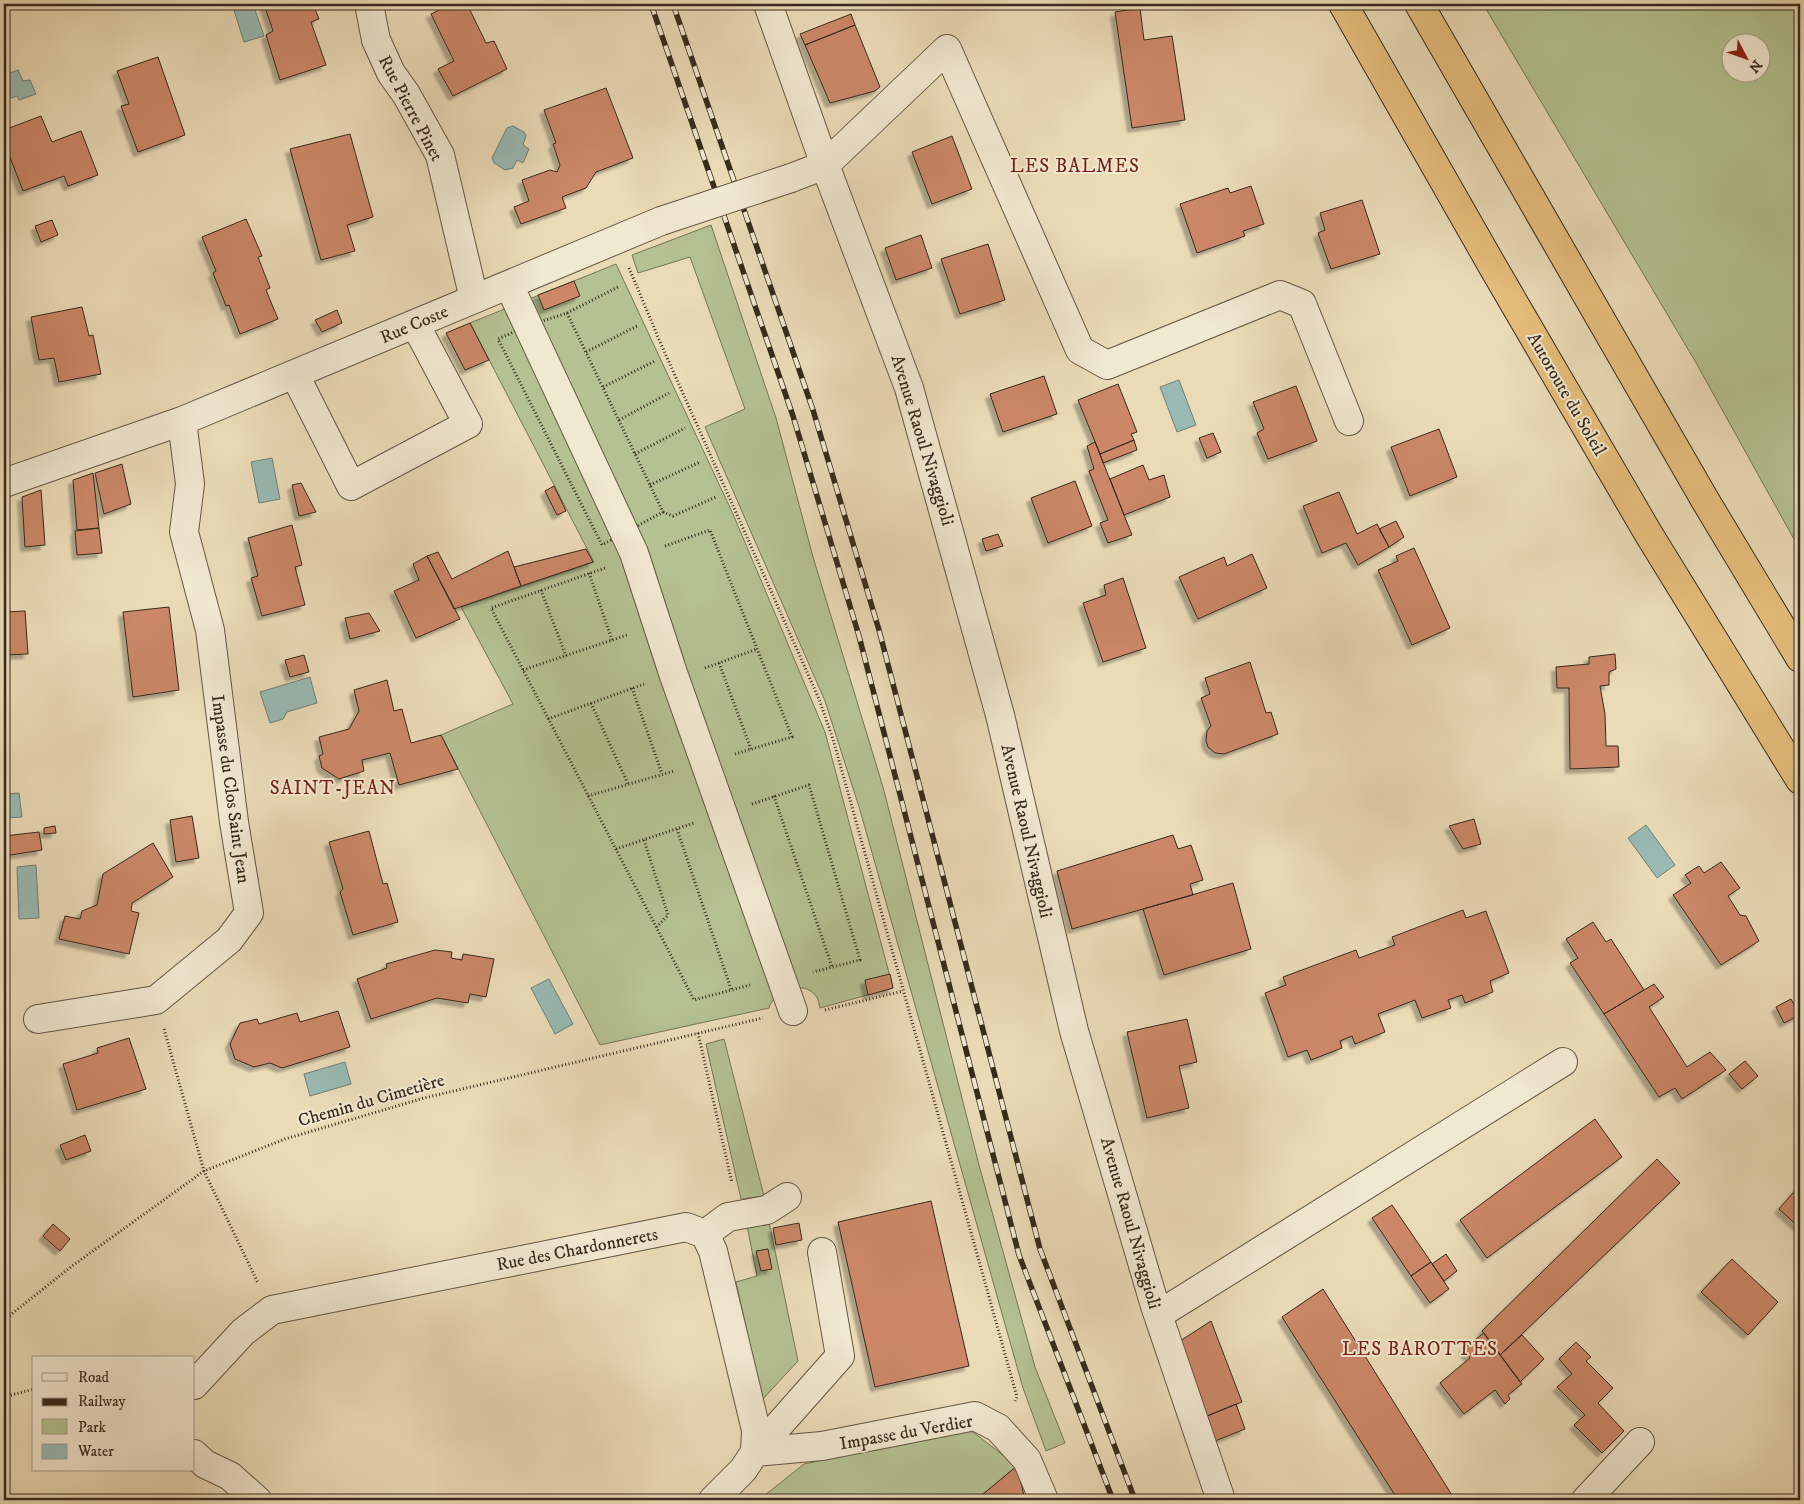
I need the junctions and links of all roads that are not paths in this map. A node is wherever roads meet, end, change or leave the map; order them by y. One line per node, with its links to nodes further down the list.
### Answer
1 (368, 4): 7 (street, Rue Pierre Pinet)
2 (768, 4): 5 (street, Avenue Raoul Nivaggioli)
3 (1343, 4): 14 (highway, Autoroute du Soleil)
4 (1419, 4): 13 (highway)
5 (825, 165): 6 (street, Rue Coste, bridge); 10 (street); 21 (street, Avenue Raoul Nivaggioli)
6 (509, 285): 7 (street, Rue Coste); 15 (street)
7 (474, 299): 8 (street, Rue Coste)
8 (414, 324): 9 (street, Rue Coste); 9 (street)
9 (294, 375): 11 (street, Rue Coste)
10 (1349, 421)
11 (182, 422): 12 (street, Rue Coste); 16 (street, Impasse du Clos Saint Jean)
12 (4, 483)
13 (1800, 658)
14 (1800, 780)
15 (793, 1011)
16 (38, 1019)
17 (1563, 1062): 21 (street)
18 (787, 1197): 19 (street)
19 (695, 1231): 22 (street, Rue des Chardonnerets); 24 (street)
20 (822, 1252): 24 (street)
21 (1158, 1315): 29 (street, Avenue Raoul Nivaggioli)
22 (195, 1384)
23 (1640, 1442): 30 (street)
24 (755, 1452): 27 (street); 28 (street, Impasse du Verdier)
25 (195, 1455): 26 (street)
26 (257, 1500)
27 (713, 1500)
28 (1044, 1500)
29 (1221, 1500)
30 (1586, 1500)

